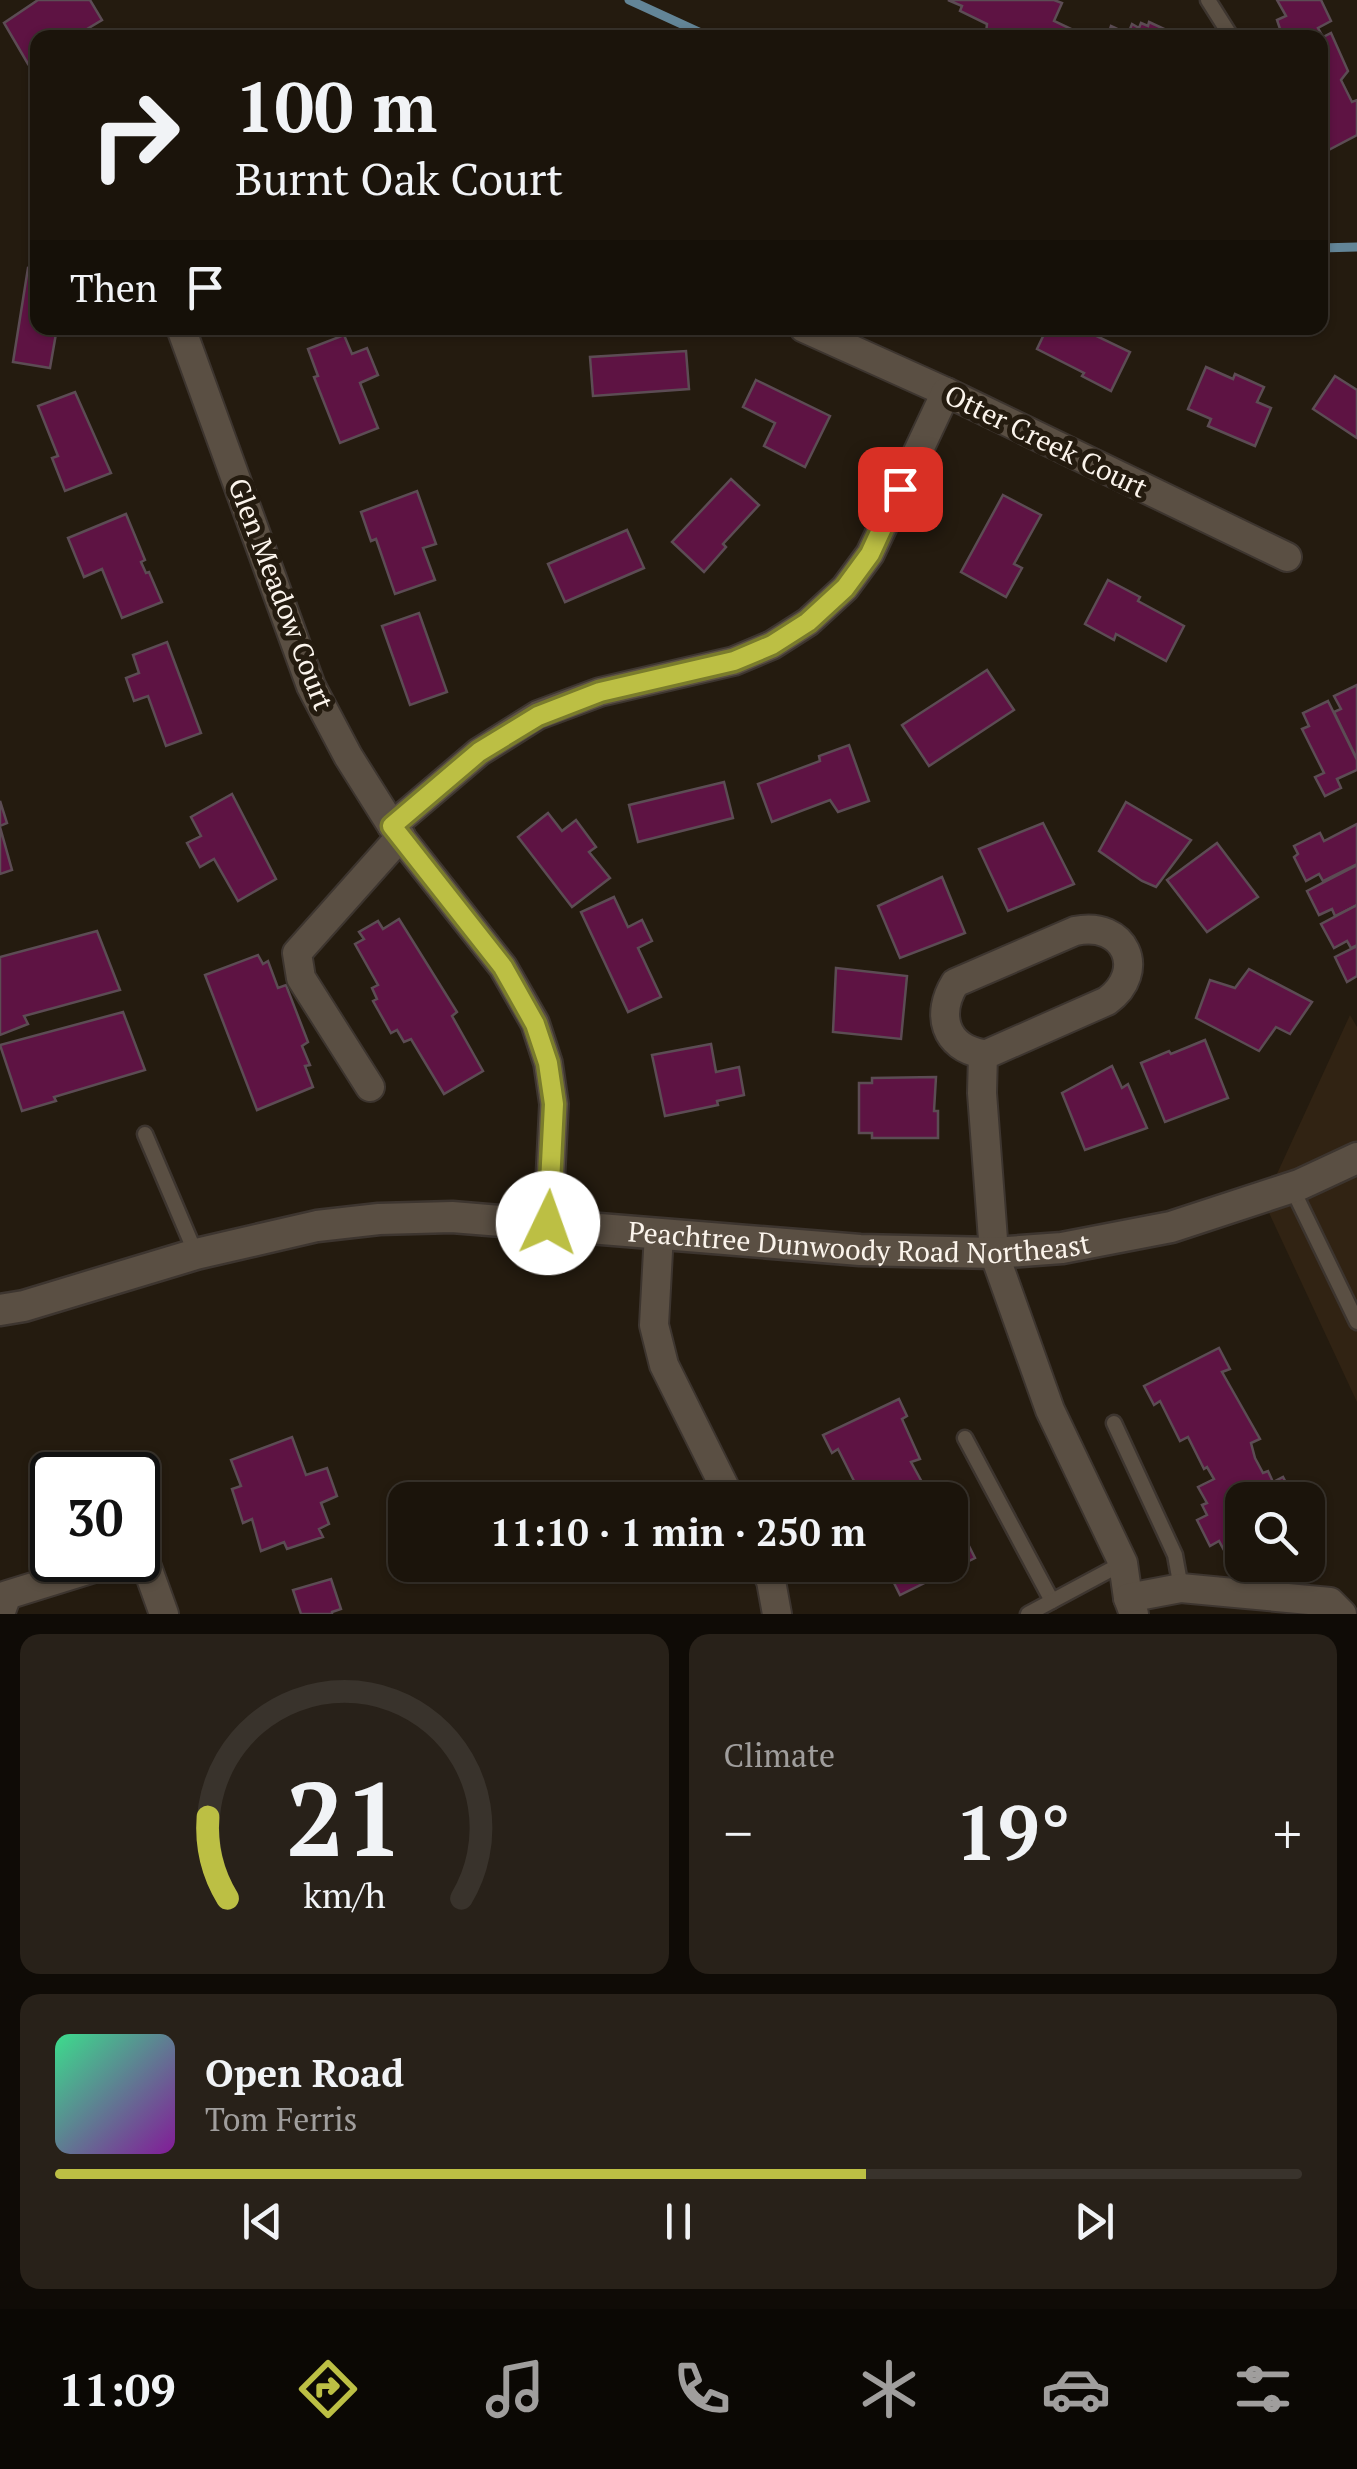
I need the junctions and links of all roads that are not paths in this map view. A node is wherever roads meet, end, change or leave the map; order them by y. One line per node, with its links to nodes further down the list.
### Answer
1 (1208, 0): 2 (lane)
2 (1227, 30)
3 (184, 335): 7 (street, Glen Meadow Court)
4 (820, 335): 5 (street, Otter Creek Court)
5 (946, 392): 6 (street, Otter Creek Court); 7 (street)
6 (1287, 557)
7 (397, 831): 9 (street); 13 (street, Glen Meadow Court)
8 (983, 1054): 8 (street); 15 (street)
9 (370, 1087)
10 (144, 1134): 16 (lane)
11 (1357, 1158): 12 (street, Peachtree Dunwoody Road Northeast)
12 (1292, 1188): 15 (street, Peachtree Dunwoody Road Northeast); 18 (lane)
13 (548, 1223): 14 (street, Peachtree Dunwoody Road Northeast); 16 (street, Peachtree Dunwoody Road Northeast)
14 (658, 1233): 15 (street, Peachtree Dunwoody Road Northeast); 21 (street)
15 (994, 1253): 22 (street)
16 (196, 1254): 17 (street, Peachtree Dunwoody Road Northeast)
17 (0, 1310)
18 (1357, 1322)
19 (1114, 1422): 26 (lane)
20 (966, 1438): 27 (lane)
21 (722, 1482)
22 (1124, 1562): 27 (lane); 29 (street)
23 (61, 1582): 28 (street)
24 (152, 1582): 30 (street)
25 (771, 1582): 31 (street)
26 (1180, 1588): 29 (street); 33 (street)
27 (1052, 1601): 32 (lane)
28 (7, 1602)
29 (1131, 1606)
30 (164, 1614)
31 (777, 1614)
32 (1028, 1614)
33 (1342, 1614)

